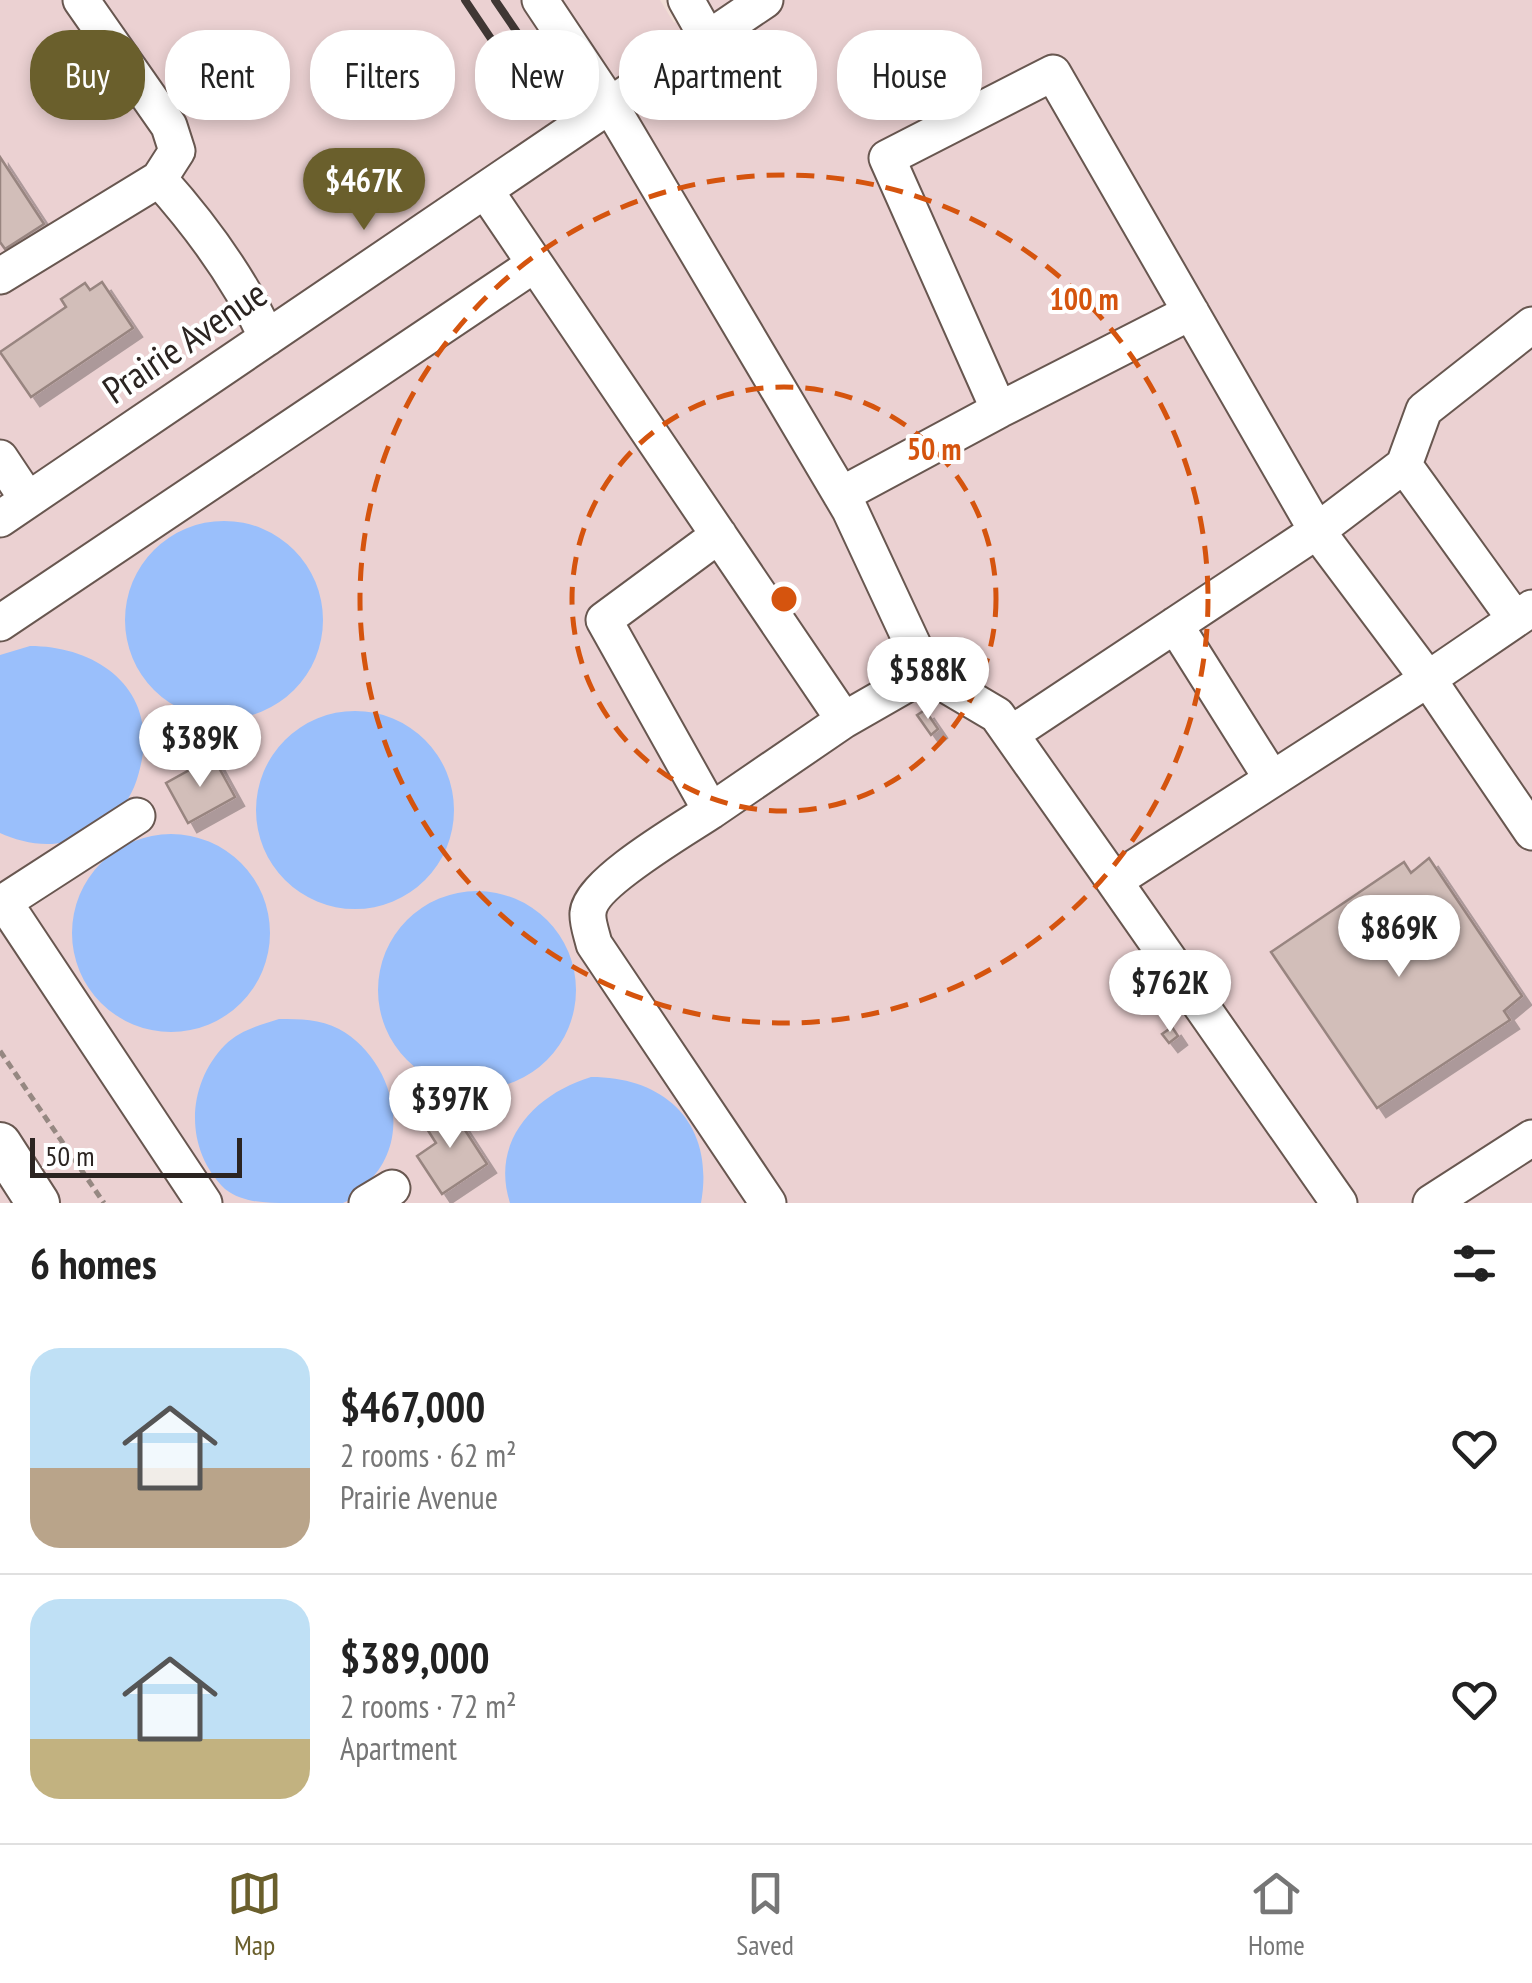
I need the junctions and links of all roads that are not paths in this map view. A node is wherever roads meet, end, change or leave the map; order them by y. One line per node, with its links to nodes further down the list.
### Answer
1 (81, 0): 9 (street)
2 (540, 0): 8 (street)
3 (686, 0): 5 (street)
4 (765, 0): 6 (street, Prairie Avenue)
5 (703, 30)
6 (720, 30)
7 (619, 100): 8 (street, Prairie Avenue)
8 (610, 106): 10 (street, Prairie Avenue); 19 (street)
9 (159, 179): 12 (street); 15 (street)
10 (485, 190): 11 (street); 15 (street, Prairie Avenue)
11 (535, 264): 22 (street); 24 (street)
12 (0, 276)
13 (1191, 312): 16 (street); 16 (street); 21 (street)
14 (1532, 324): 18 (street)
15 (268, 338): 20 (street, Prairie Avenue)
16 (1000, 410): 19 (street)
17 (0, 458): 20 (street)
18 (1404, 465): 21 (street); 23 (street)
19 (841, 495): 26 (street)
20 (14, 510)
21 (1317, 531): 25 (street); 27 (street)
22 (718, 536): 28 (street); 31 (street)
23 (1523, 613): 27 (street)
24 (0, 623)
25 (1175, 625): 29 (street); 30 (street)
26 (926, 673): 28 (street); 29 (street)
27 (1428, 678): 30 (street); 33 (street)
28 (844, 720): 31 (street)
29 (1010, 734): 34 (street)
30 (1272, 779): 34 (street)
31 (711, 811): 40 (street)
32 (138, 816): 35 (street)
33 (1532, 832)
34 (1114, 881): 41 (street)
35 (2, 900): 39 (street)
36 (1532, 1138): 42 (street)
37 (0, 1144): 38 (main road)
38 (38, 1203)
39 (204, 1203)
40 (768, 1203)
41 (1339, 1203)
42 (1431, 1203)

